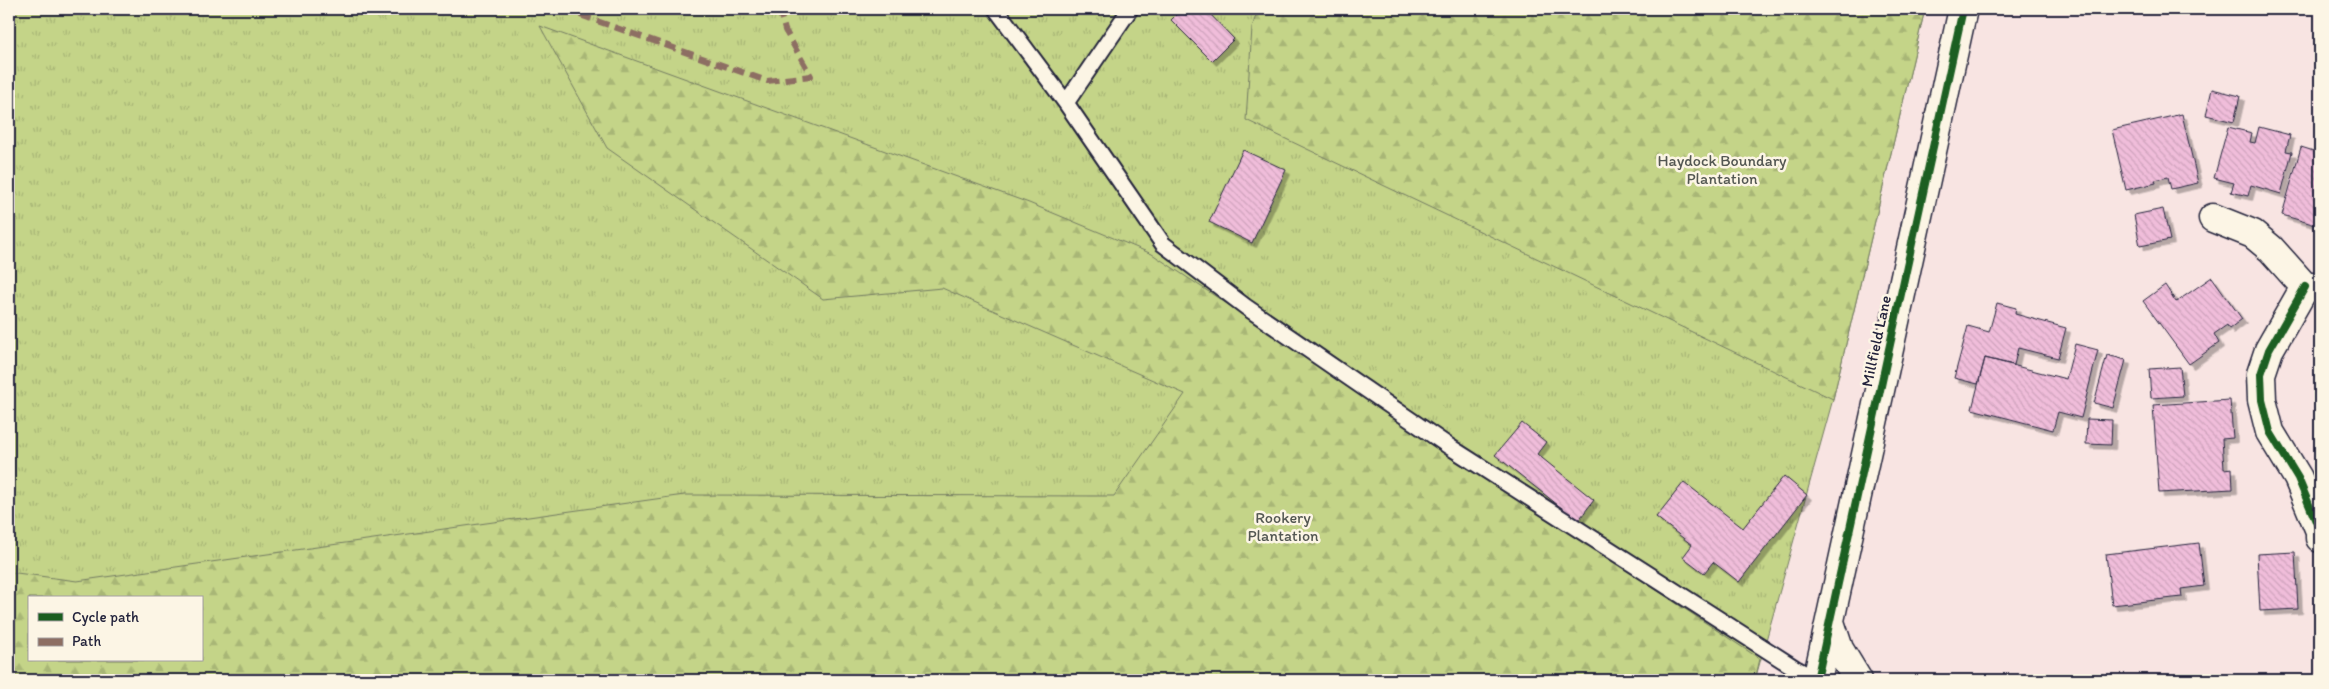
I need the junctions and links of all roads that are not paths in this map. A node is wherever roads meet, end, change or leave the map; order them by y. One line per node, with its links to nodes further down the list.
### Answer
1 (996, 9): 4 (lane)
2 (1130, 9): 4 (lane)
3 (1963, 9): 8 (street, Millfield Lane)
4 (1066, 103): 9 (lane)
5 (2213, 218): 6 (street)
6 (2313, 287): 7 (street)
7 (2320, 538)
8 (1830, 622): 9 (street, Millfield Lane); 10 (street)
9 (1817, 680)
10 (1858, 680)

